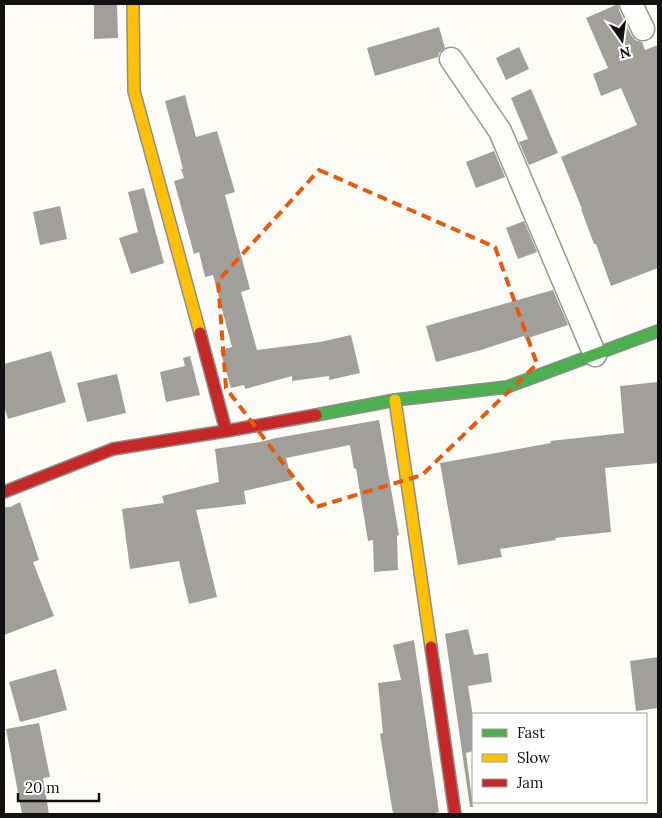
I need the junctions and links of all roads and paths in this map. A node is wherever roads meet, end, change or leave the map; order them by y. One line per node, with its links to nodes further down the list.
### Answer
1 (133, 4): 8 (street)
2 (631, 4): 3 (street)
3 (643, 29)
4 (450, 60): 6 (street)
5 (658, 331): 6 (street)
6 (595, 355): 7 (street)
7 (395, 400): 8 (street); 10 (street)
8 (226, 431): 9 (street)
9 (4, 492)
10 (455, 814)

